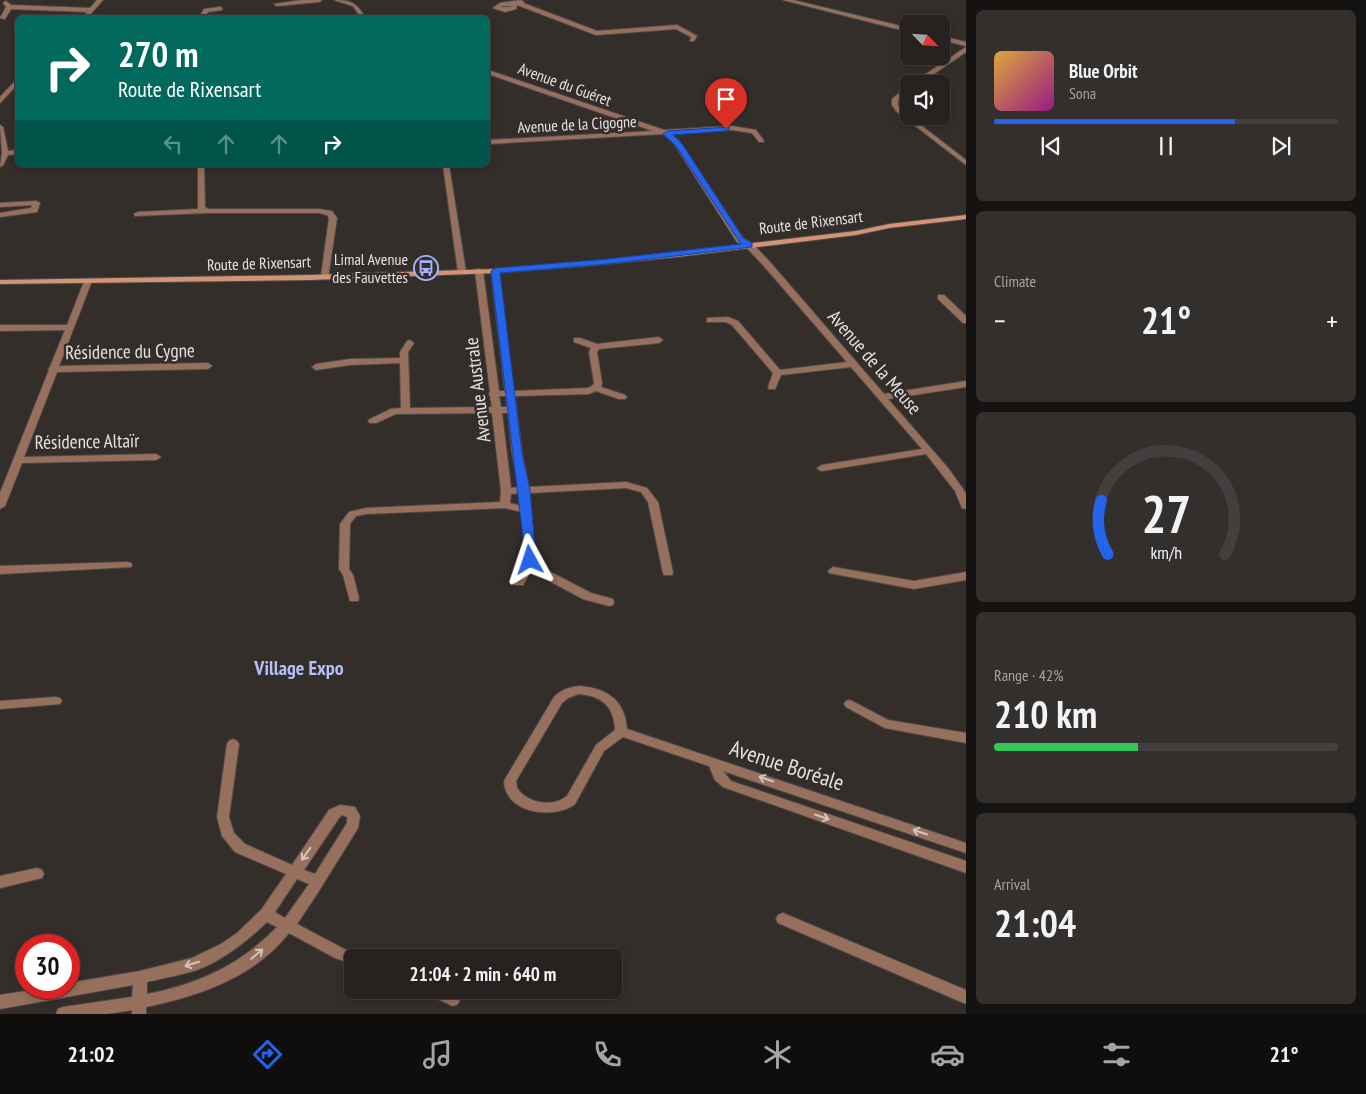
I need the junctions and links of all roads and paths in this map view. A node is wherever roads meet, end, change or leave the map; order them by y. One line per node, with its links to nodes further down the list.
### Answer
1 (100, 0): 8 (street)
2 (319, 0): 6 (street)
3 (337, 0): 11 (street)
4 (527, 0): 14 (street)
5 (786, 0): 13 (street)
6 (277, 4)
7 (220, 9): 10 (street)
8 (92, 10): 9 (street); 12 (street)
9 (87, 15)
10 (203, 15)
11 (362, 15)
12 (2, 18)
13 (900, 28)
14 (692, 40)
15 (950, 40): 16 (street)
16 (966, 44)
17 (966, 49): 19 (street)
18 (490, 73): 24 (street, Avenue du Guéret)
19 (927, 75)
20 (15, 84): 22 (street)
21 (900, 93): 23 (street)
22 (0, 101)
23 (900, 112)
24 (632, 123): 27 (street, Avenue du Guéret); 28 (street, Avenue du Guéret)
25 (917, 125): 33 (street)
26 (0, 127): 32 (street)
27 (667, 134): 28 (street, Avenue de la Cigogne); 29 (street, Avenue de la Cigogne); 42 (street)
28 (624, 136): 30 (street, Avenue de la Cigogne)
29 (761, 141)
30 (490, 142)
31 (15, 152): 32 (street)
32 (5, 153): 34 (street)
33 (966, 163)
34 (0, 165)
35 (201, 167): 38 (street)
36 (446, 167): 45 (street)
37 (0, 205): 40 (street)
38 (206, 212): 39 (street); 46 (street)
39 (138, 214)
40 (0, 215)
41 (966, 217): 42 (street, Route de Rixensart)
42 (749, 245): 44 (street, Route de Rixensart); 59 (street, Avenue de la Meuse)
43 (479, 271): 44 (street, Route de Rixensart); 45 (street, Route de Rixensart); 67 (street, Avenue Australe)
44 (495, 271): 68 (street, Avenue Australe)
45 (462, 272): 46 (street, Route de Rixensart)
46 (325, 276): 47 (street, Route de Rixensart)
47 (88, 281): 48 (street, Route de Rixensart); 52 (street)
48 (0, 282)
49 (941, 297): 51 (street)
50 (710, 320): 63 (street)
51 (966, 321)
52 (70, 327): 53 (street); 62 (street)
53 (0, 328)
54 (577, 340): 57 (street)
55 (659, 340): 57 (street)
56 (410, 343): 58 (street)
57 (596, 347): 66 (street)
58 (404, 360): 61 (street); 73 (street)
59 (853, 364): 63 (street); 70 (street, Avenue de la Meuse)
60 (208, 366): 62 (street, Résidence du Cygne)
61 (316, 367)
62 (52, 369): 77 (street)
63 (778, 374): 65 (street)
64 (966, 384): 70 (street)
65 (772, 387)
66 (596, 388): 68 (street); 69 (street)
67 (493, 394): 68 (street); 71 (street, Avenue Australe)
68 (511, 394): 72 (street, Avenue Australe)
69 (622, 397)
70 (883, 397): 75 (street, Avenue de la Meuse)
71 (496, 410): 72 (street); 73 (street); 81 (street, Avenue Australe)
72 (513, 410): 80 (street, Avenue Australe)
73 (406, 411): 74 (street)
74 (373, 421)
75 (928, 451): 78 (street); 82 (street, Avenue de la Meuse)
76 (156, 457): 77 (street, Résidence Altaïr)
77 (18, 460): 79 (street)
78 (822, 468)
79 (4, 486): 84 (street)
80 (524, 490): 81 (street); 86 (street, Avenue Australe); 91 (street)
81 (506, 491): 83 (street, Avenue Australe)
82 (963, 491): 85 (street, Avenue de la Meuse)
83 (505, 505): 86 (street); 94 (street)
84 (0, 506)
85 (966, 506)
86 (526, 510): 88 (street, Avenue Australe)
87 (128, 565): 89 (street)
88 (529, 565): 93 (street); 95 (street)
89 (0, 570)
90 (833, 571): 92 (street)
91 (668, 573)
92 (966, 576)
93 (519, 582)
94 (354, 598)
95 (609, 602)
96 (56, 701): 98 (street)
97 (850, 704): 100 (street)
98 (0, 705)
99 (621, 732): 99 (street); 102 (street)
100 (966, 738)
101 (233, 744): 105 (street)
102 (714, 763): 103 (street, Avenue Boréale, one-way to 102); 104 (street, Avenue Boréale, one-way to 104)
103 (966, 848)
104 (966, 867)
105 (294, 871): 107 (street); 107 (street, one-way to 105); 109 (street)
106 (37, 874): 108 (street)
107 (316, 881): 111 (street)
108 (0, 882)
109 (266, 914): 111 (street); 113 (street, one-way to 113)
110 (783, 919): 114 (street)
111 (287, 926): 112 (street); 116 (street, one-way to 111)
112 (344, 955)
113 (140, 977): 115 (street); 116 (street)
114 (966, 996)
115 (0, 1002)
116 (139, 1008): 117 (street)
117 (63, 1014)

